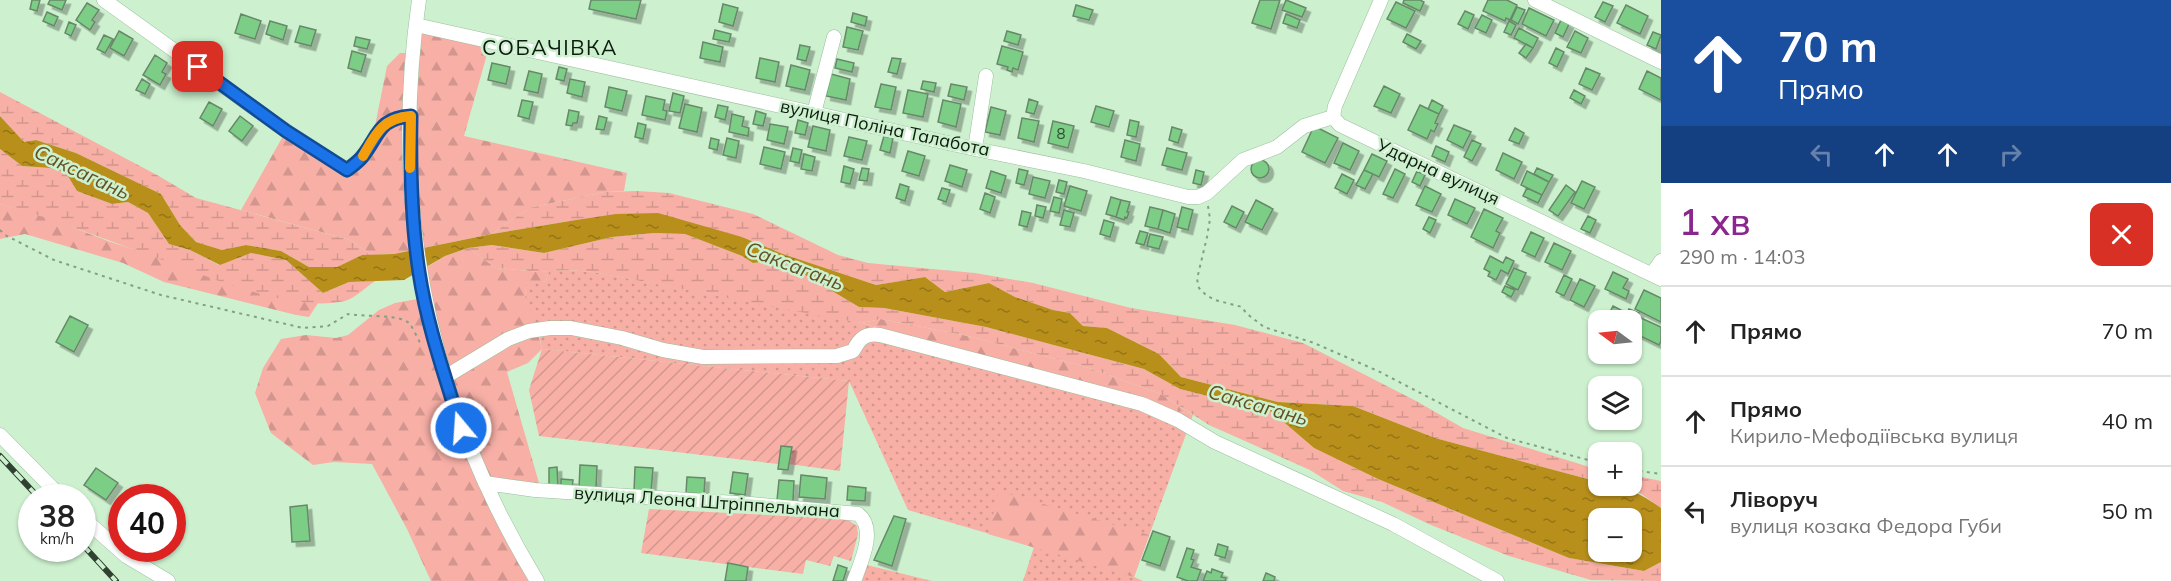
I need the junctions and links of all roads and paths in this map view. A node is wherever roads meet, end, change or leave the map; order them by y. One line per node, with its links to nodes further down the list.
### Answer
1 (104, 0): 10 (street)
2 (419, 0): 5 (street)
3 (1381, 0): 11 (street)
4 (1535, 0): 7 (street)
5 (416, 25): 9 (street, вулиця Поліна Талабота); 10 (street)
6 (834, 37): 9 (street)
7 (1661, 62)
8 (986, 76): 12 (street)
9 (814, 113): 12 (street, вулиця Поліна Талабота)
10 (411, 116): 17 (street)
11 (1333, 117): 13 (street); 16 (street, Ударна вулиця)
12 (975, 149): 13 (street, вулиця Поліна Талабота)
13 (1206, 193): 20 (path)
14 (0, 230): 17 (path)
15 (1661, 261): 16 (street)
16 (1657, 276)
17 (438, 355): 18 (street)
18 (445, 377): 23 (street); 29 (street)
19 (0, 435): 24 (street)
20 (1588, 460)
21 (1642, 471): 22 (path)
22 (1661, 474)
23 (485, 483): 27 (street); 28 (street, вулиця Леона Штріппельмана)
24 (48, 484)
25 (96, 529): 26 (street)
26 (168, 581)
27 (537, 581)
28 (854, 581)
29 (1497, 581)

